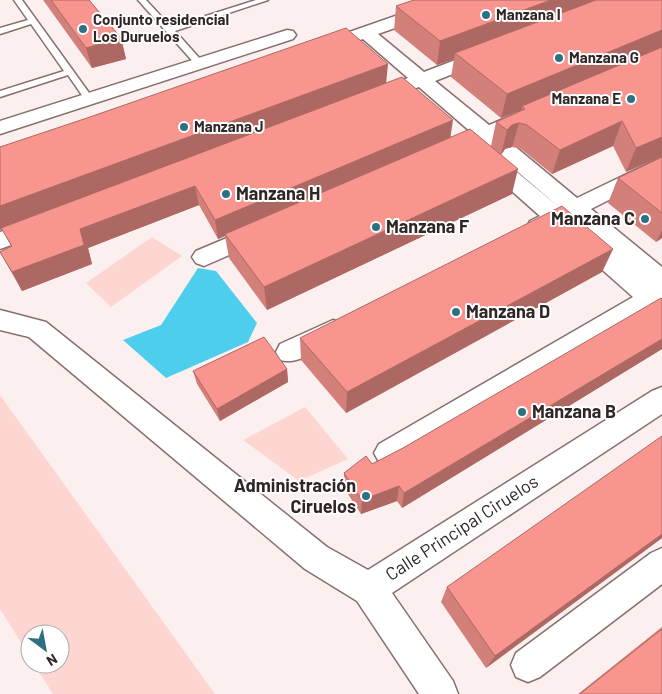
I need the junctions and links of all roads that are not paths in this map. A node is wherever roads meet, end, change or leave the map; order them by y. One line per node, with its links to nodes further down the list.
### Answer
1 (18, 0): 5 (lane)
2 (142, 0): 6 (lane)
3 (264, 0): 6 (lane)
4 (458, 0): 9 (street)
5 (33, 21): 7 (lane); 13 (lane)
6 (169, 30): 12 (lane)
7 (0, 31)
8 (287, 35): 12 (street)
9 (356, 35): 11 (street); 14 (street)
10 (504, 47): 14 (street)
11 (300, 55)
12 (199, 63): 16 (street)
13 (69, 72): 15 (lane); 16 (lane)
14 (412, 83): 17 (street); 20 (street)
15 (0, 94)
16 (89, 99): 19 (street)
17 (357, 104)
18 (548, 107): 20 (street)
19 (0, 128)
20 (477, 138): 21 (street); 23 (street)
21 (432, 158)
22 (662, 164): 23 (street)
23 (566, 213): 26 (street); 29 (street)
24 (55, 220): 27 (street)
25 (277, 225): 28 (street)
26 (521, 236)
27 (0, 241)
28 (204, 257)
29 (658, 294): 34 (street)
30 (0, 320): 36 (street)
31 (352, 321): 32 (street)
32 (289, 352)
33 (662, 399): 36 (street, Calle Principal Ciruelos)
34 (389, 453)
35 (662, 564): 37 (street)
36 (369, 589): 38 (street, Calle Principal Ciruelos)
37 (528, 664)
38 (440, 694)

